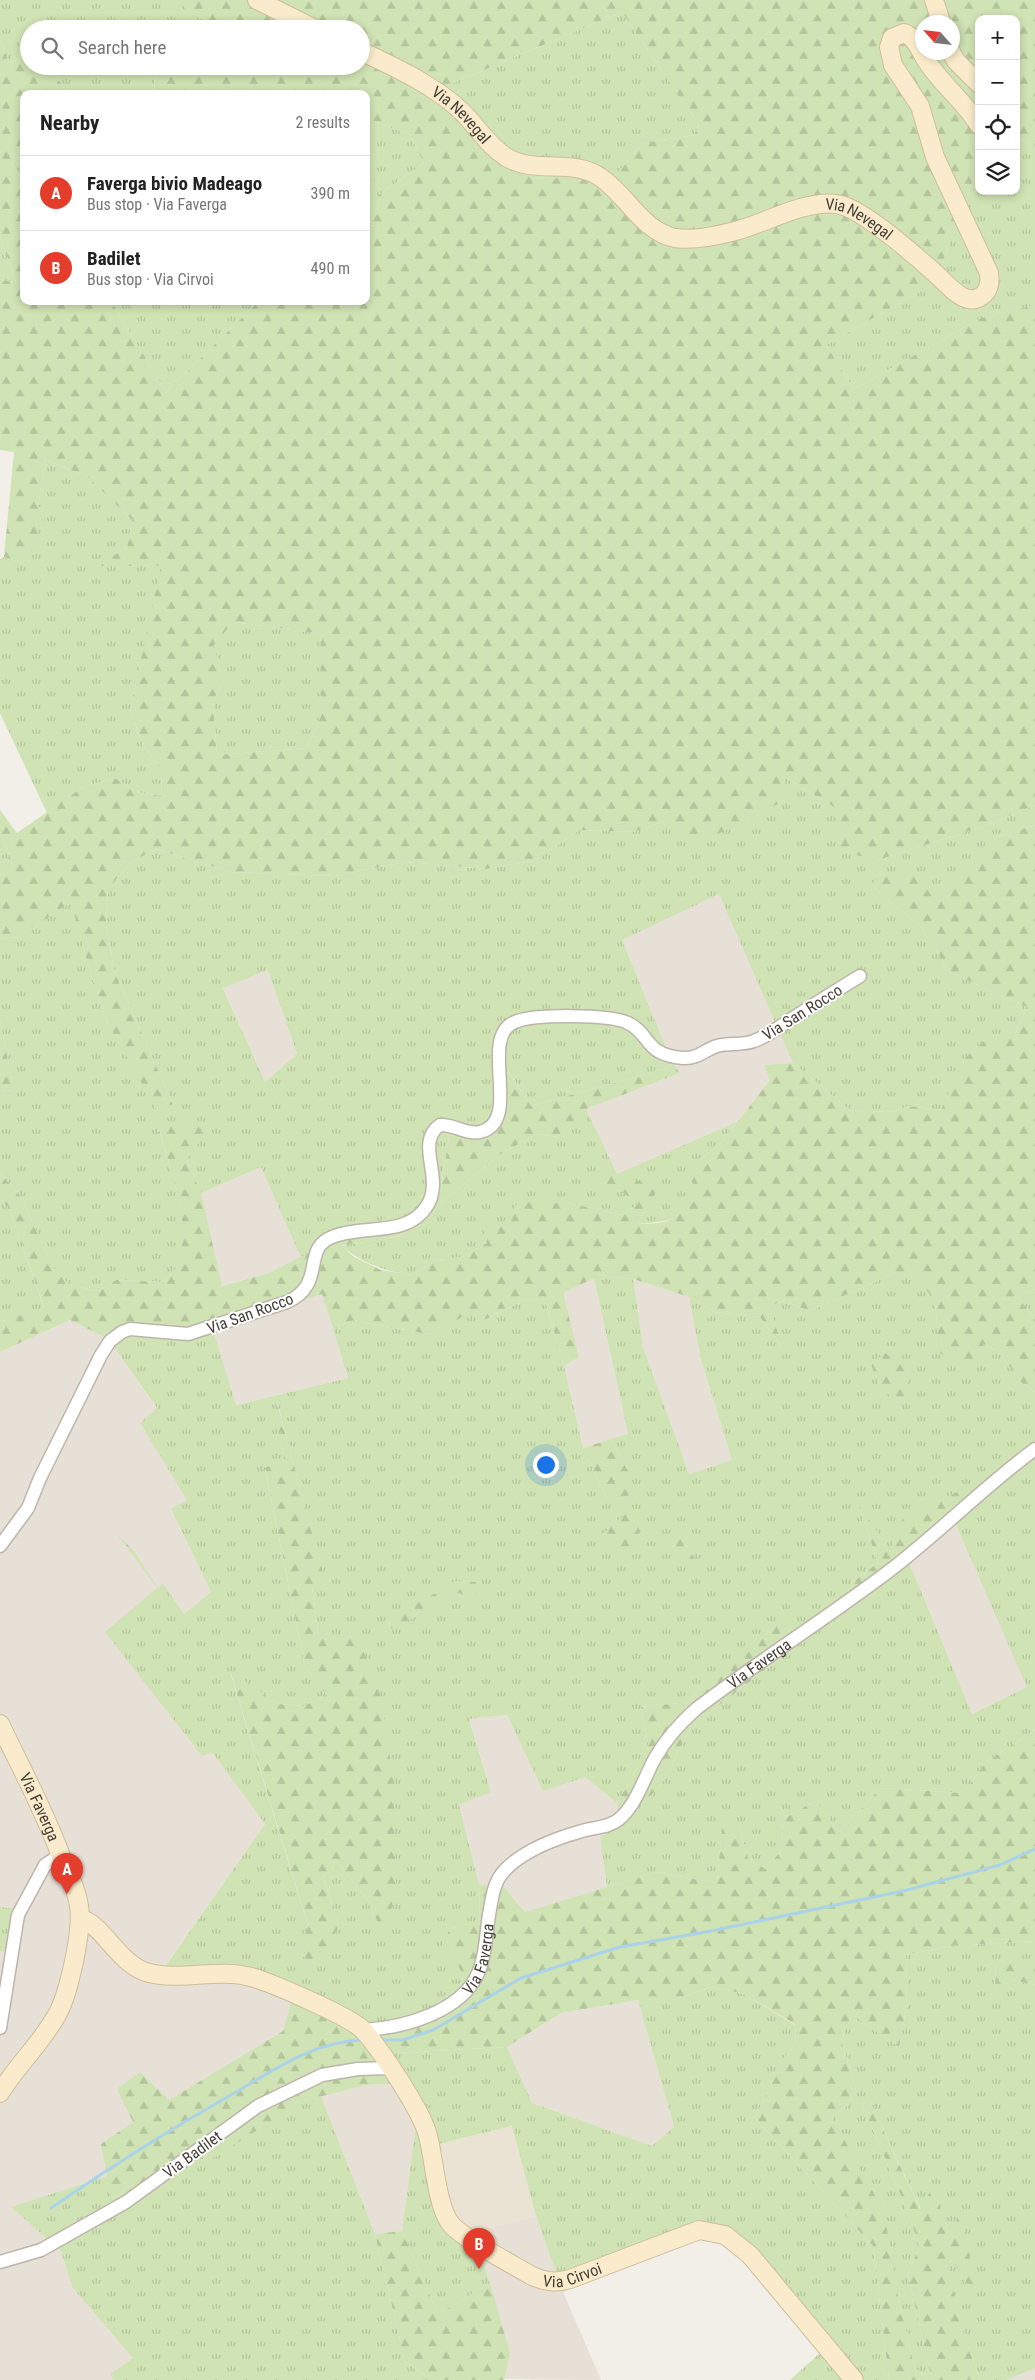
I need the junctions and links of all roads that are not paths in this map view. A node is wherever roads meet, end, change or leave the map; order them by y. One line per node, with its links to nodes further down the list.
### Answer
1 (257, 0): 4 (street)
2 (934, 0): 3 (street)
3 (939, 15)
4 (297, 20)
5 (370, 56): 8 (street, Via Nevegal)
6 (956, 60): 7 (street)
7 (975, 80)
8 (975, 119)
9 (860, 976): 11 (street, Via San Rocco)
10 (1035, 1449): 16 (street, Via Faverga)
11 (0, 1546)
12 (0, 1724): 13 (street, Via Faverga)
13 (60, 1855): 14 (street, Via Faverga); 15 (street)
14 (80, 1919): 16 (street); 18 (street, Via Faverga)
15 (0, 2028)
16 (363, 2030): 17 (street, Via Cirvoi)
17 (390, 2068): 19 (street, Via Badilet); 20 (street, Via Cirvoi)
18 (0, 2094)
19 (0, 2262)
20 (854, 2380)

